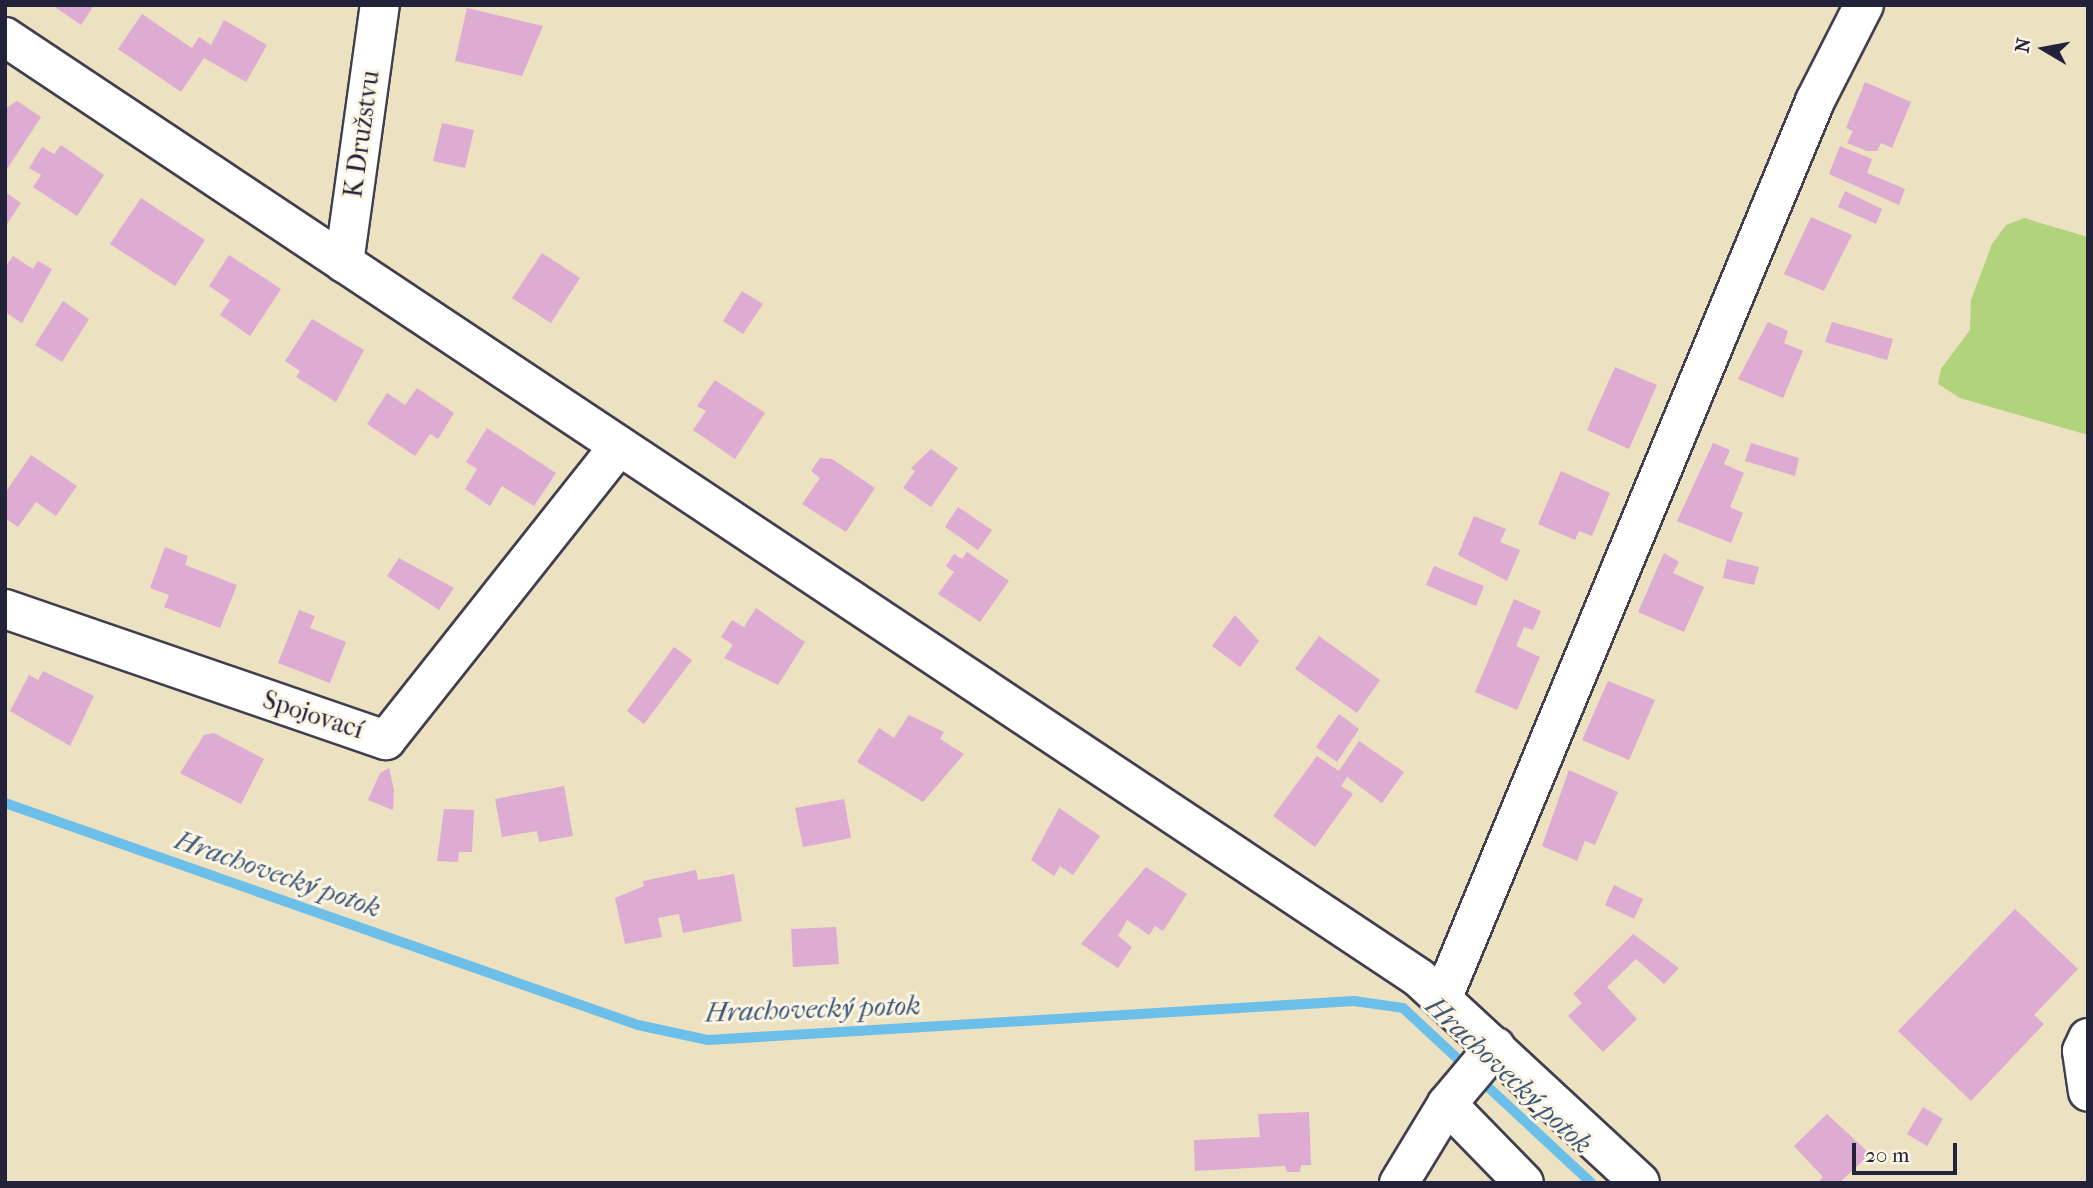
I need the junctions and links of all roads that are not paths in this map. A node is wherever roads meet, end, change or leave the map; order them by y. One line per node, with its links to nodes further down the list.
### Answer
1 (380, 5): 4 (street, K Družstvu)
2 (1864, 5): 7 (street)
3 (5, 37): 4 (street)
4 (344, 263): 5 (street)
5 (619, 446): 6 (street, Spojovací); 7 (street)
6 (5, 608)
7 (1443, 998): 9 (street)
8 (2088, 1038): 10 (street)
9 (1472, 1074): 11 (street); 12 (street); 13 (street)
10 (2088, 1092)
11 (1399, 1183)
12 (1524, 1183)
13 (1640, 1183)

